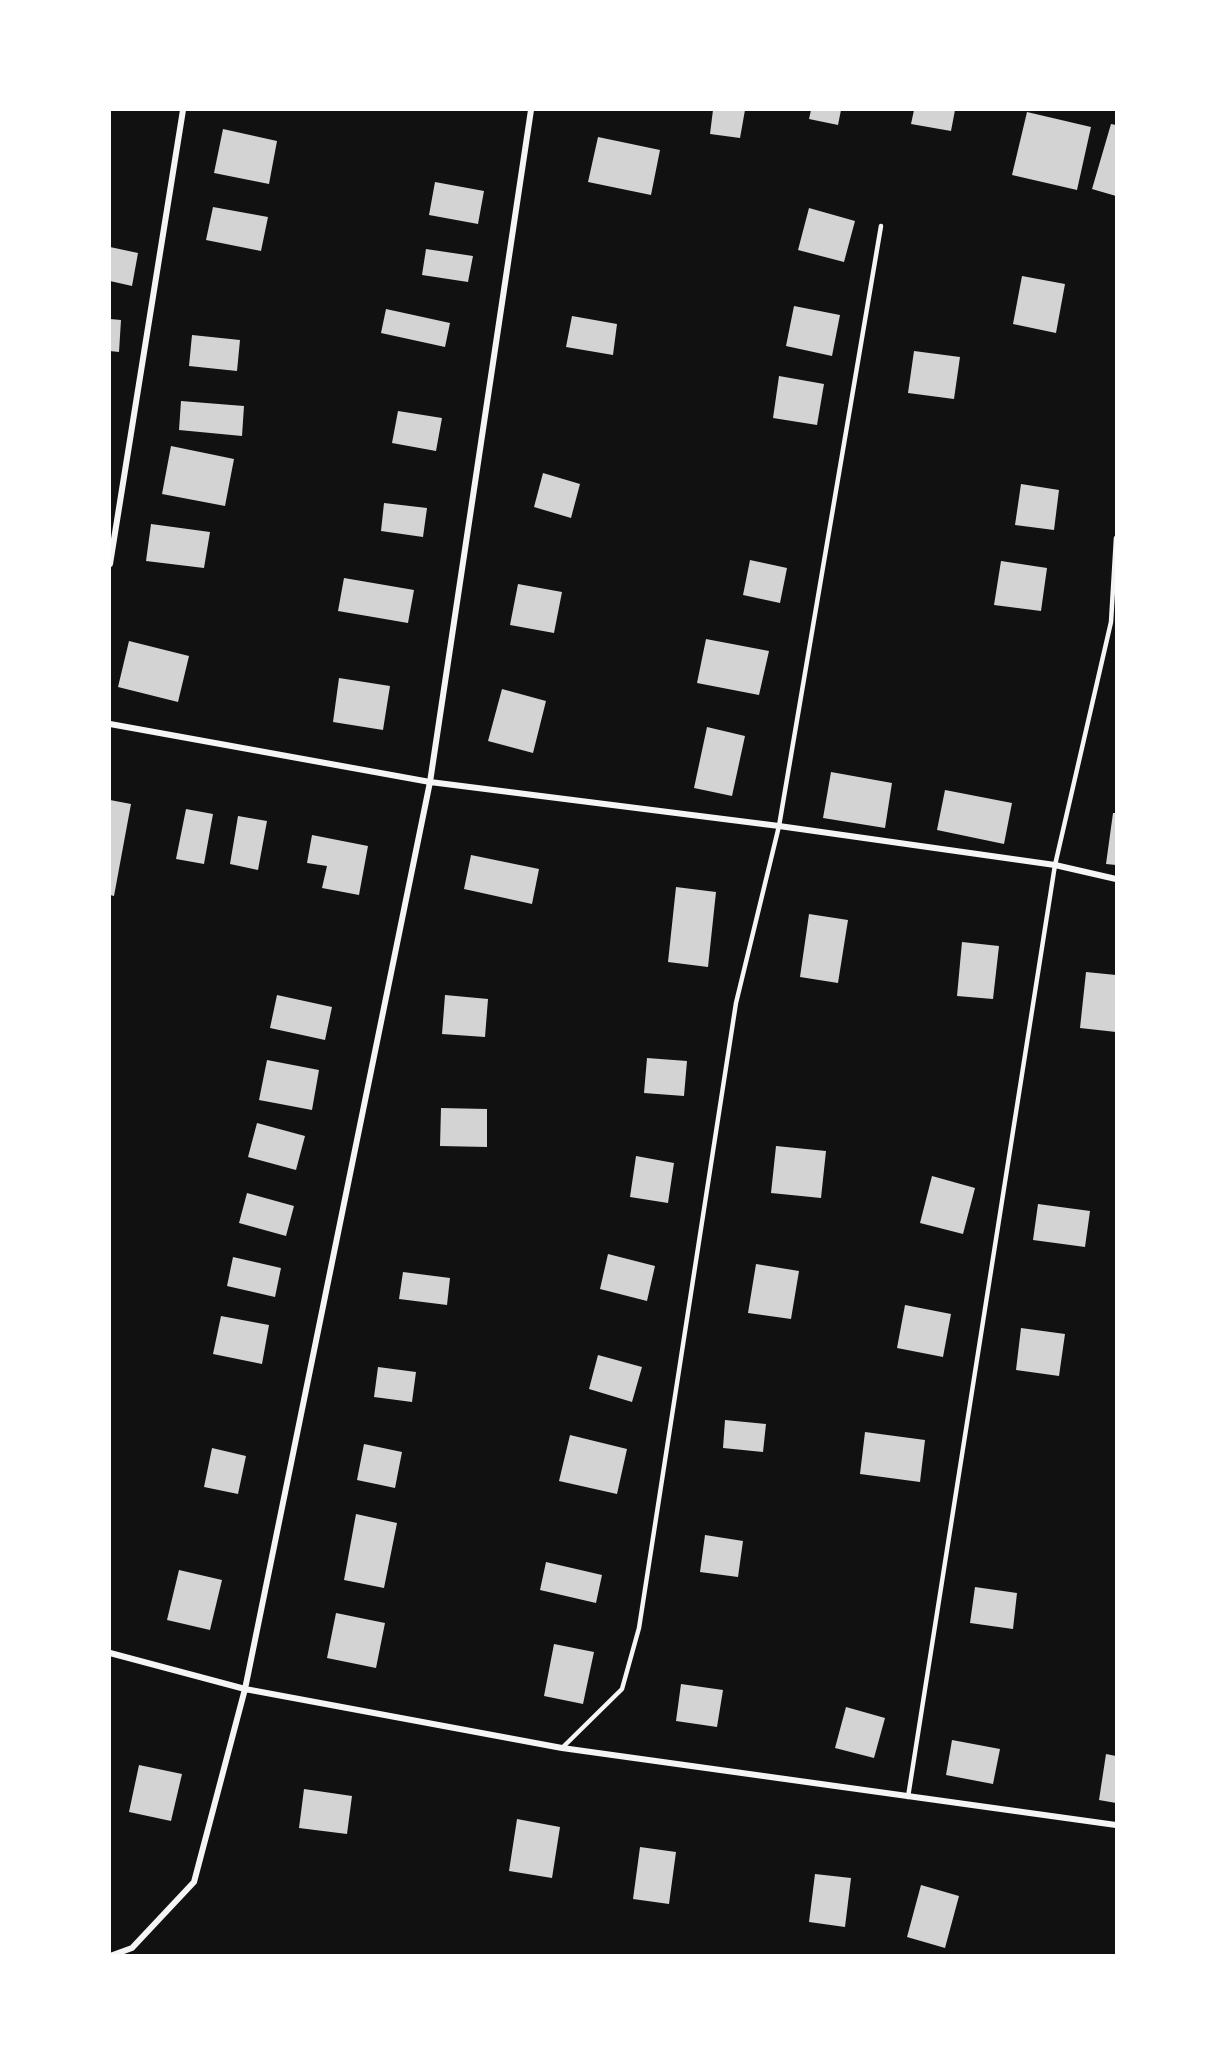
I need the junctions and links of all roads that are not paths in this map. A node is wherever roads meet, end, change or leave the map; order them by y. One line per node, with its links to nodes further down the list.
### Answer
1 (183, 110): 5 (street)
2 (531, 110): 7 (street)
3 (881, 226): 8 (lane)
4 (1116, 538): 9 (lane)
5 (110, 564)
6 (110, 724): 7 (street)
7 (430, 782): 8 (street); 12 (street)
8 (779, 826): 9 (street); 13 (lane)
9 (1055, 865): 10 (street); 14 (lane)
10 (1116, 879)
11 (110, 1653): 12 (street)
12 (245, 1689): 13 (street); 16 (street)
13 (562, 1748): 14 (street)
14 (908, 1797): 15 (street)
15 (1116, 1825)
16 (110, 1956)

